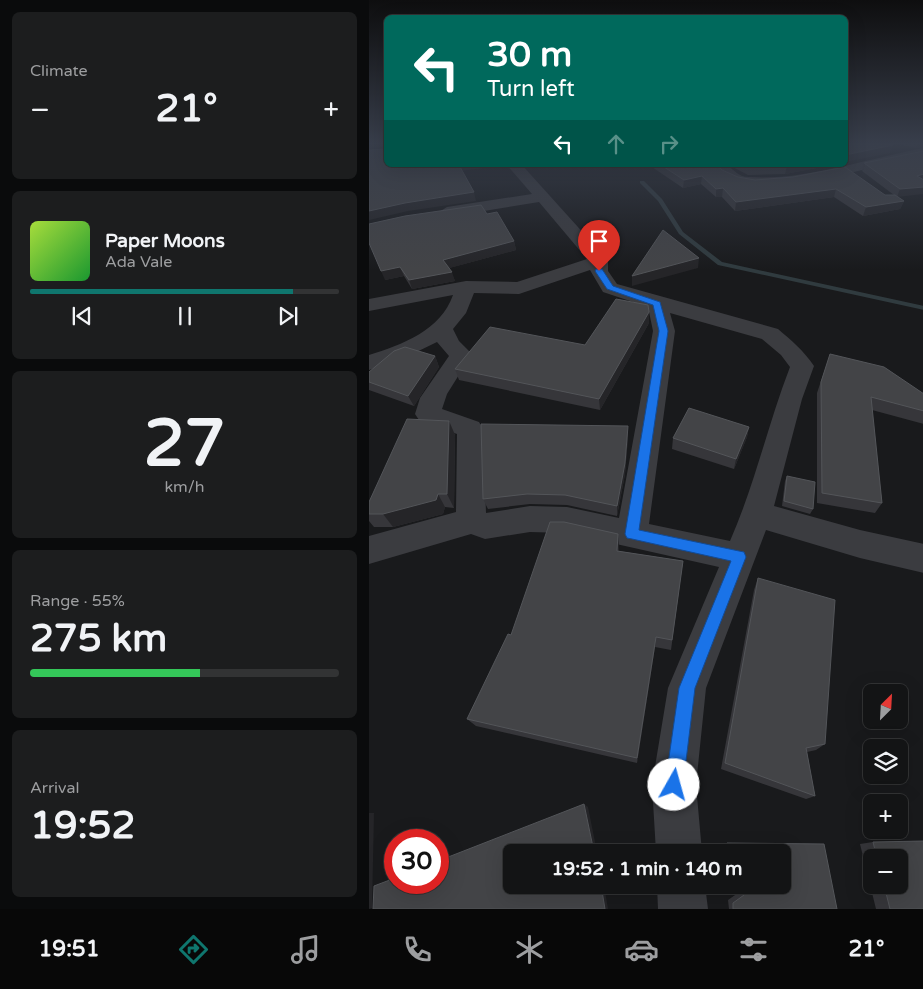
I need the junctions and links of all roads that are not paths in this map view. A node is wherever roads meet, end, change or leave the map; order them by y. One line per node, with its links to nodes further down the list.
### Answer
1 (533, 185): 2 (street)
2 (543, 197): 3 (street); 4 (street)
3 (427, 215)
4 (599, 261): 5 (street); 6 (street)
5 (466, 287): 7 (street); 8 (street)
6 (657, 303): 10 (street); 12 (street)
7 (369, 305)
8 (443, 330): 9 (street); 11 (street)
9 (369, 363)
10 (757, 514): 14 (street); 15 (street)
11 (473, 521): 12 (street); 13 (street)
12 (632, 534): 14 (street)
13 (369, 550)
14 (739, 557): 16 (street)
15 (923, 559)
16 (678, 844)
17 (682, 894): 18 (street)
18 (683, 909)

